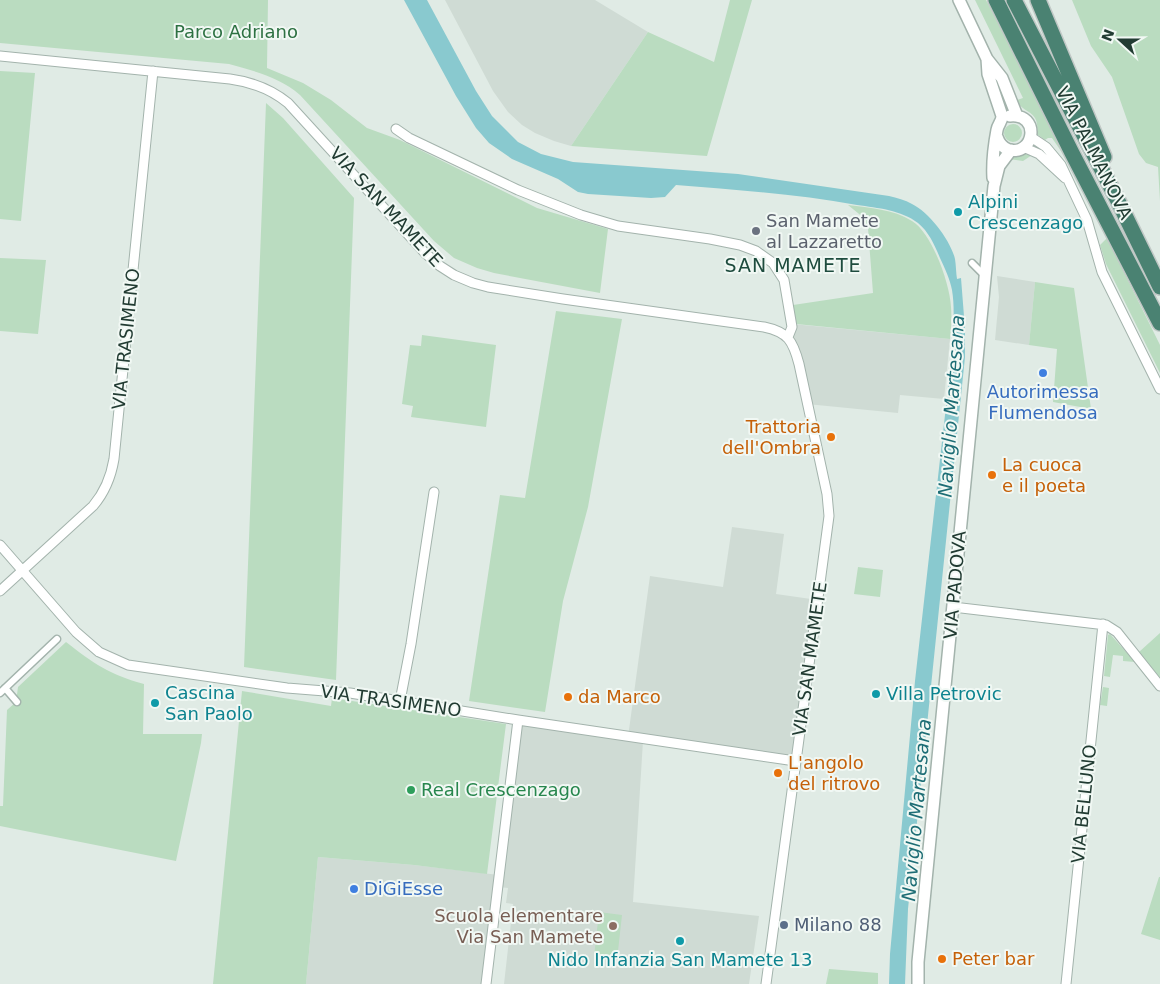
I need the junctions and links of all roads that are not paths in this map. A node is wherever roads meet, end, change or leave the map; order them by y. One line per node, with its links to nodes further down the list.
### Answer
1 (959, 0): 6 (street)
2 (996, 0): 21 (highway, VIA PALMANOVA)
3 (1014, 0): 17 (highway, VIA PALMANOVA)
4 (1038, 0): 17 (highway)
5 (0, 56): 7 (street, VIA SAN MAMETE)
6 (987, 59): 8 (street); 9 (street)
7 (154, 71): 22 (street, VIA SAN MAMETE); 26 (street, VIA TRASIMENO)
8 (1017, 116): 9 (street); 12 (street, VIA PALMANOVA)
9 (1002, 120): 11 (street, VIA PADOVA)
10 (396, 128): 22 (street, VIA SAN MAMETE)
11 (996, 137): 14 (street); 16 (street, VIA PADOVA)
12 (1031, 137): 13 (street); 15 (street, VIA PALMANOVA)
13 (1024, 148): 14 (street); 15 (street, VIA PALMANOVA)
14 (1010, 150): 16 (street, VIA PADOVA)
15 (1068, 182): 23 (street, VIA PALMANOVA)
16 (994, 186): 19 (street, VIA PADOVA)
17 (1117, 199): 20 (highway, VIA PALMANOVA)
18 (972, 263): 19 (street)
19 (985, 276): 28 (street, VIA PADOVA)
20 (1160, 287)
21 (1160, 323)
22 (788, 337): 36 (street, VIA SAN MAMETE)
23 (1160, 389)
24 (434, 492): 33 (street)
25 (0, 545): 26 (street, VIA TRASIMENO)
26 (22, 571): 27 (street); 33 (street, VIA TRASIMENO)
27 (0, 591)
28 (953, 607): 29 (street); 39 (street, VIA PADOVA)
29 (1103, 624): 31 (street); 40 (street, VIA BELLUNO)
30 (57, 639): 32 (street)
31 (1160, 686)
32 (2, 690): 34 (street)
33 (400, 700): 35 (street, VIA TRASIMENO)
34 (16, 702)
35 (518, 720): 36 (street, VIA TRASIMENO); 37 (street)
36 (795, 761): 38 (street, VIA SAN MAMETE)
37 (486, 984)
38 (766, 984)
39 (918, 984)
40 (1066, 984)

